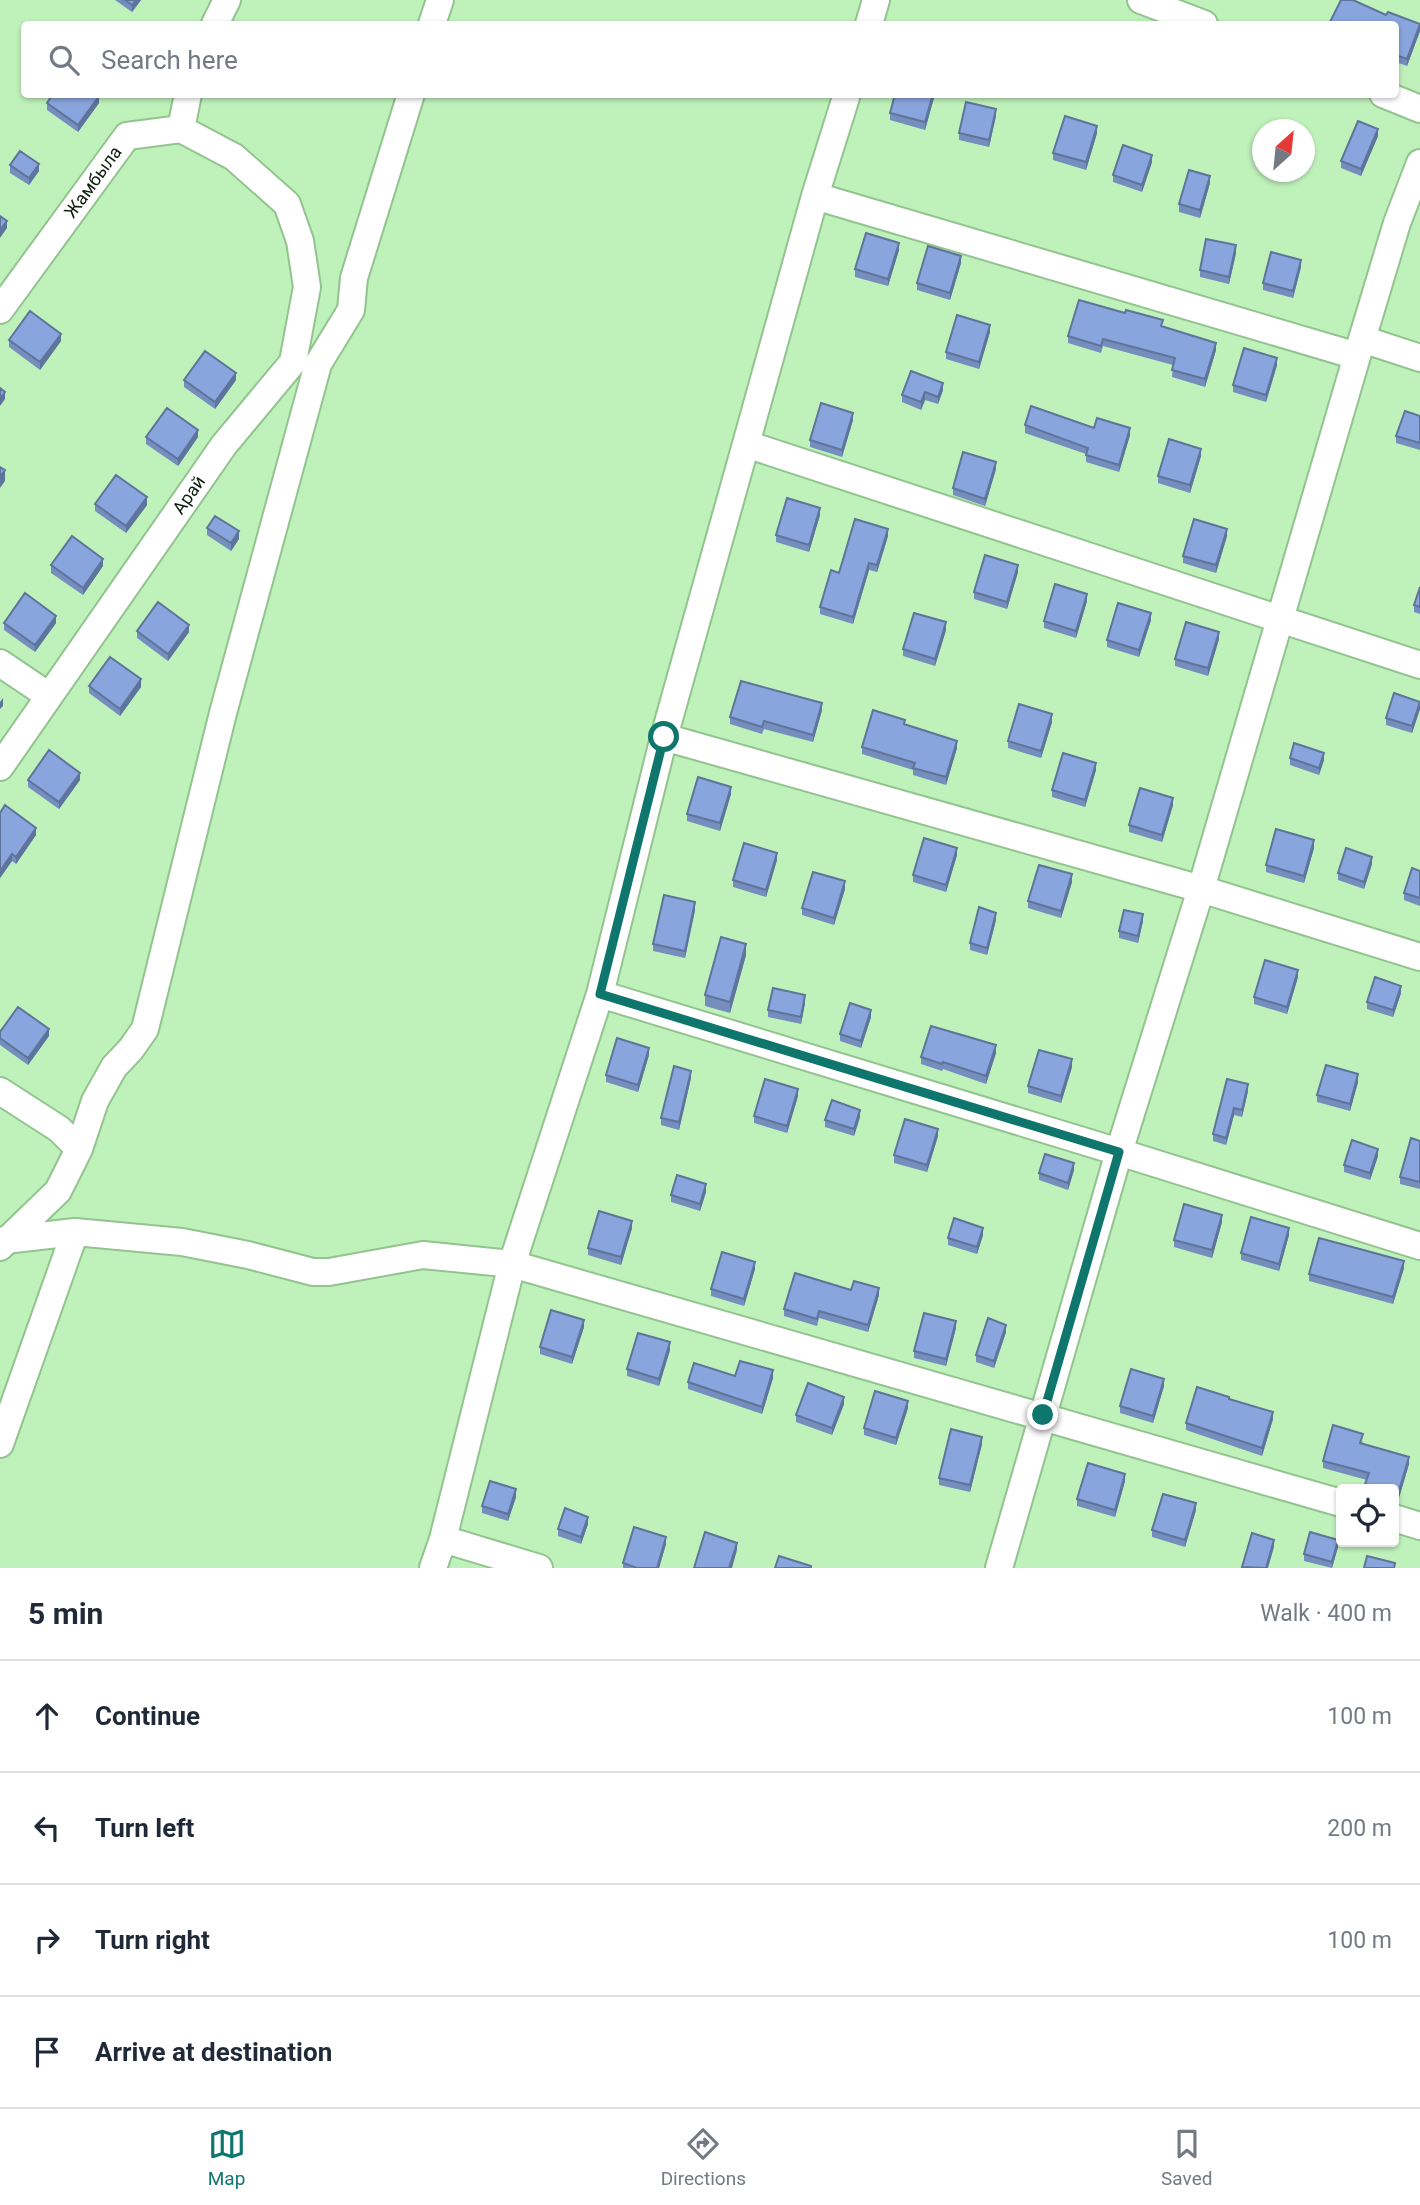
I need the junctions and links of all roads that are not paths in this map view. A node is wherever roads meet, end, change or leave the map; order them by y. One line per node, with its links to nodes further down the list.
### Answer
1 (227, 0): 5 (street)
2 (440, 0): 6 (street)
3 (876, 0): 7 (street)
4 (1141, 0): 8 (street)
5 (216, 21)
6 (433, 21)
7 (870, 21)
8 (1196, 21)
9 (187, 98): 14 (street)
10 (410, 98): 31 (street)
11 (846, 98): 16 (street)
12 (1393, 98): 13 (street)
13 (1420, 109)
14 (181, 129): 17 (street, Жамбыла); 24 (street, Арай)
15 (1420, 163): 18 (street)
16 (815, 196): 18 (street); 20 (street)
17 (0, 310)
18 (1360, 347): 19 (street); 21 (street)
19 (1420, 358)
20 (747, 444): 21 (street); 25 (street)
21 (1281, 620): 23 (street); 27 (street)
22 (0, 663): 24 (street)
23 (1420, 665)
24 (50, 696): 26 (street, Арай)
25 (664, 737): 27 (street); 29 (street)
26 (0, 767)
27 (1201, 889): 28 (street); 32 (street)
28 (1420, 957)
29 (600, 994): 32 (street); 36 (street)
30 (0, 1091): 31 (street)
31 (79, 1149): 34 (street)
32 (1119, 1152): 35 (street); 37 (street)
33 (75, 1232): 34 (street); 36 (street); 38 (street)
34 (2, 1243)
35 (1420, 1246)
36 (512, 1264): 37 (street); 42 (street)
37 (1043, 1415): 39 (street); 45 (street)
38 (0, 1444)
39 (1336, 1502)
40 (1399, 1520): 41 (street)
41 (1420, 1526)
42 (443, 1539): 43 (street); 44 (street)
43 (433, 1568)
44 (539, 1568)
45 (999, 1568)

